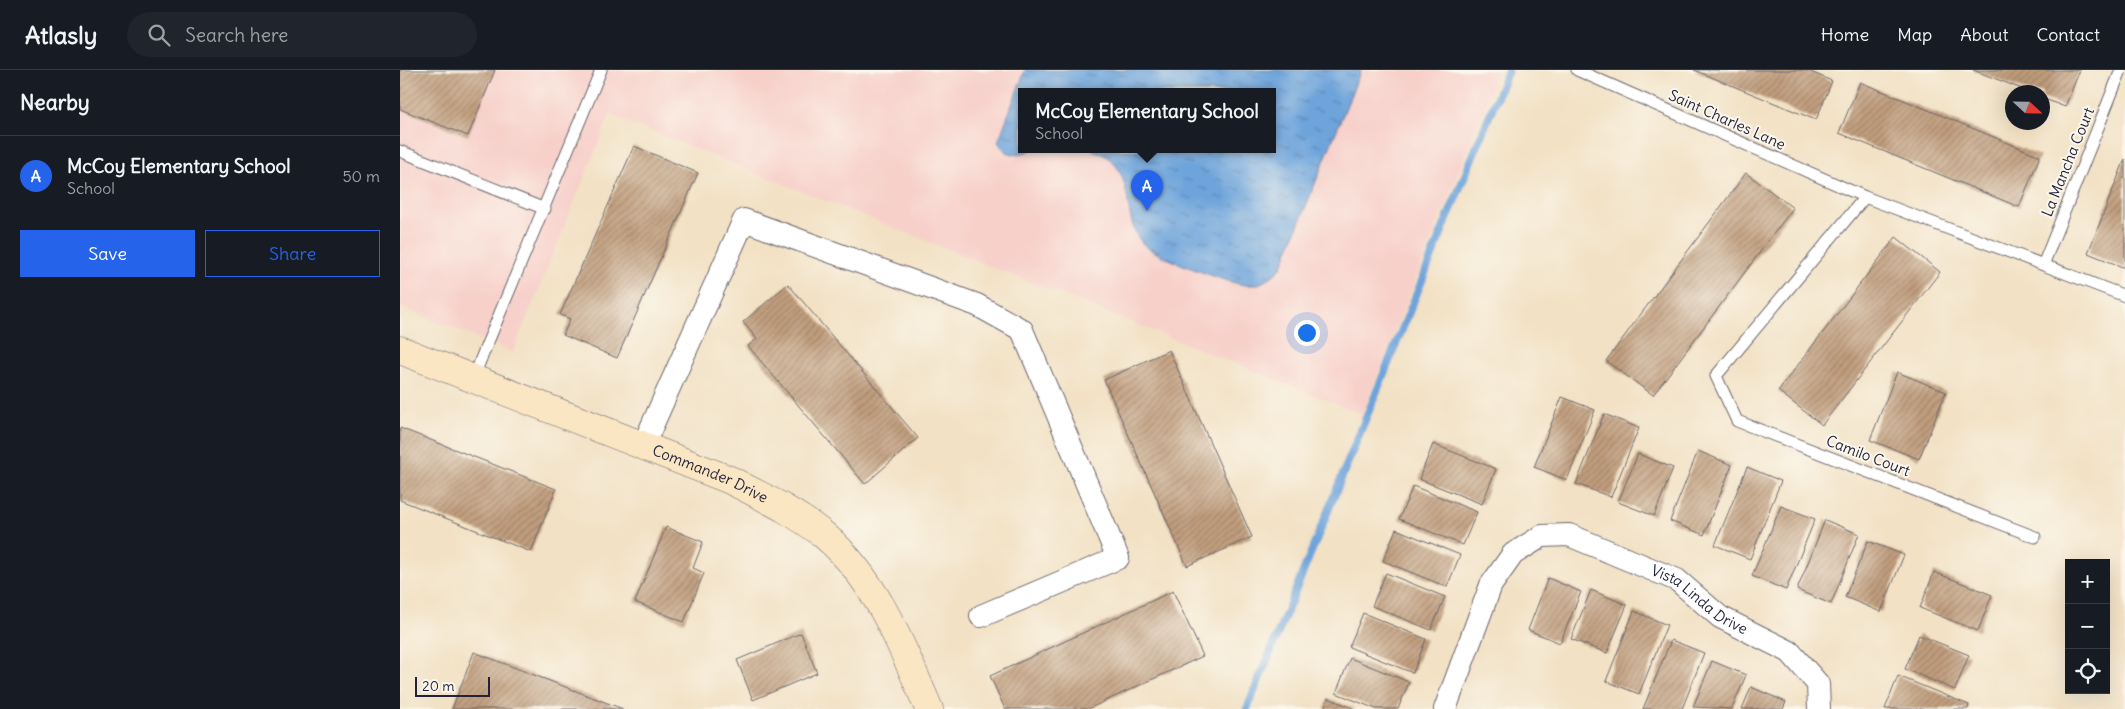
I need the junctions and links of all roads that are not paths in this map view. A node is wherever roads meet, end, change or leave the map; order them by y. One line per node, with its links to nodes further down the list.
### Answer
1 (601, 70): 6 (lane)
2 (1577, 70): 5 (lane, Saint Charles Lane)
3 (2121, 70): 7 (lane, La Mancha Court)
4 (400, 151): 6 (lane)
5 (1865, 197): 7 (lane, Saint Charles Lane); 12 (lane, Camilo Court)
6 (544, 209): 10 (lane)
7 (2043, 265): 8 (lane, Saint Charles Lane)
8 (2125, 296)
9 (400, 350): 10 (street, Commander Drive)
10 (473, 378): 11 (street, Commander Drive)
11 (643, 446): 13 (street); 14 (street, Commander Drive)
12 (2035, 537)
13 (981, 616)
14 (929, 709)
15 (1445, 709): 16 (street, Vista Linda Drive)
16 (1820, 709)

